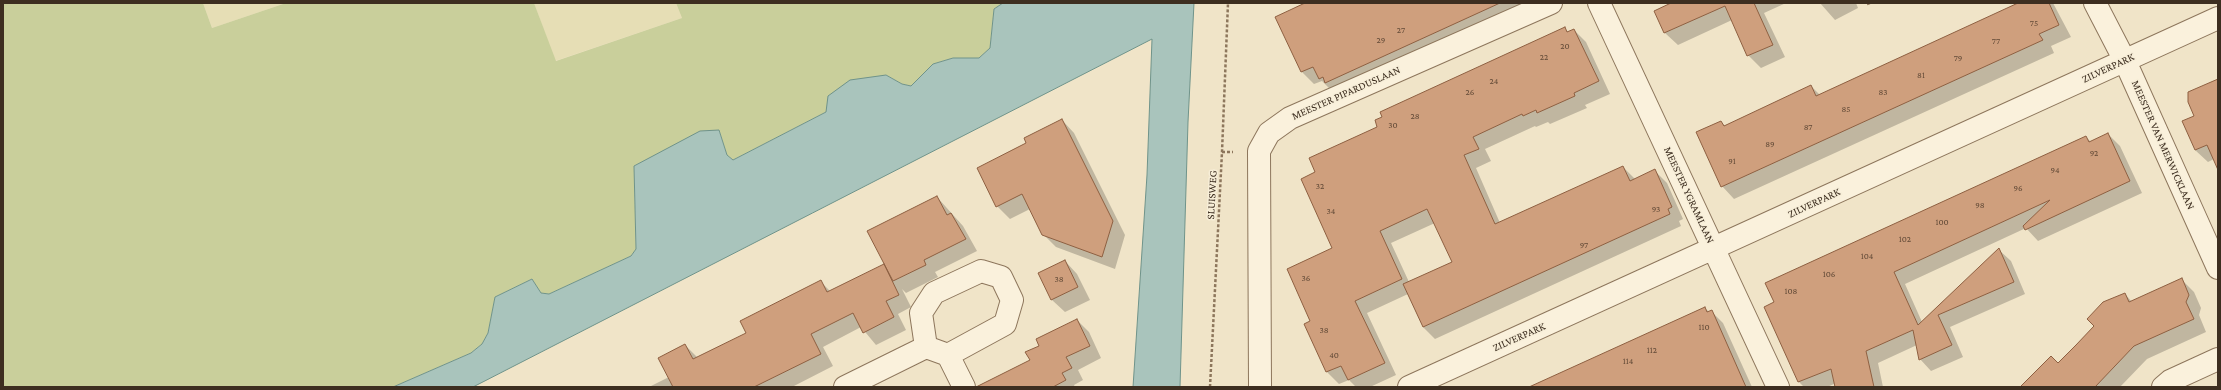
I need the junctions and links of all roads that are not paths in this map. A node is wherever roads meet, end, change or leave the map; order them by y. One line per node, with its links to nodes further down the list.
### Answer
1 (1551, 3): 13 (street, MEESTER PIPARDUSLAAN)
2 (1599, 3): 6 (street, MEESTER YGRAMLAAN)
3 (2095, 3): 5 (street, MEESTER VAN MERWICKLAAN)
4 (2218, 18): 5 (street, ZILVERPARK)
5 (2125, 61): 6 (street, ZILVERPARK); 7 (street, MEESTER VAN MERWICKLAAN)
6 (1714, 248): 14 (street, ZILVERPARK); 15 (street, MEESTER YGRAMLAAN)
7 (2218, 268)
8 (926, 347): 9 (street); 9 (street); 11 (street)
9 (948, 355): 12 (street)
10 (2218, 360): 16 (street)
11 (845, 387)
12 (964, 387)
13 (1260, 387)
14 (1409, 387)
15 (1778, 387)
16 (2163, 387)

